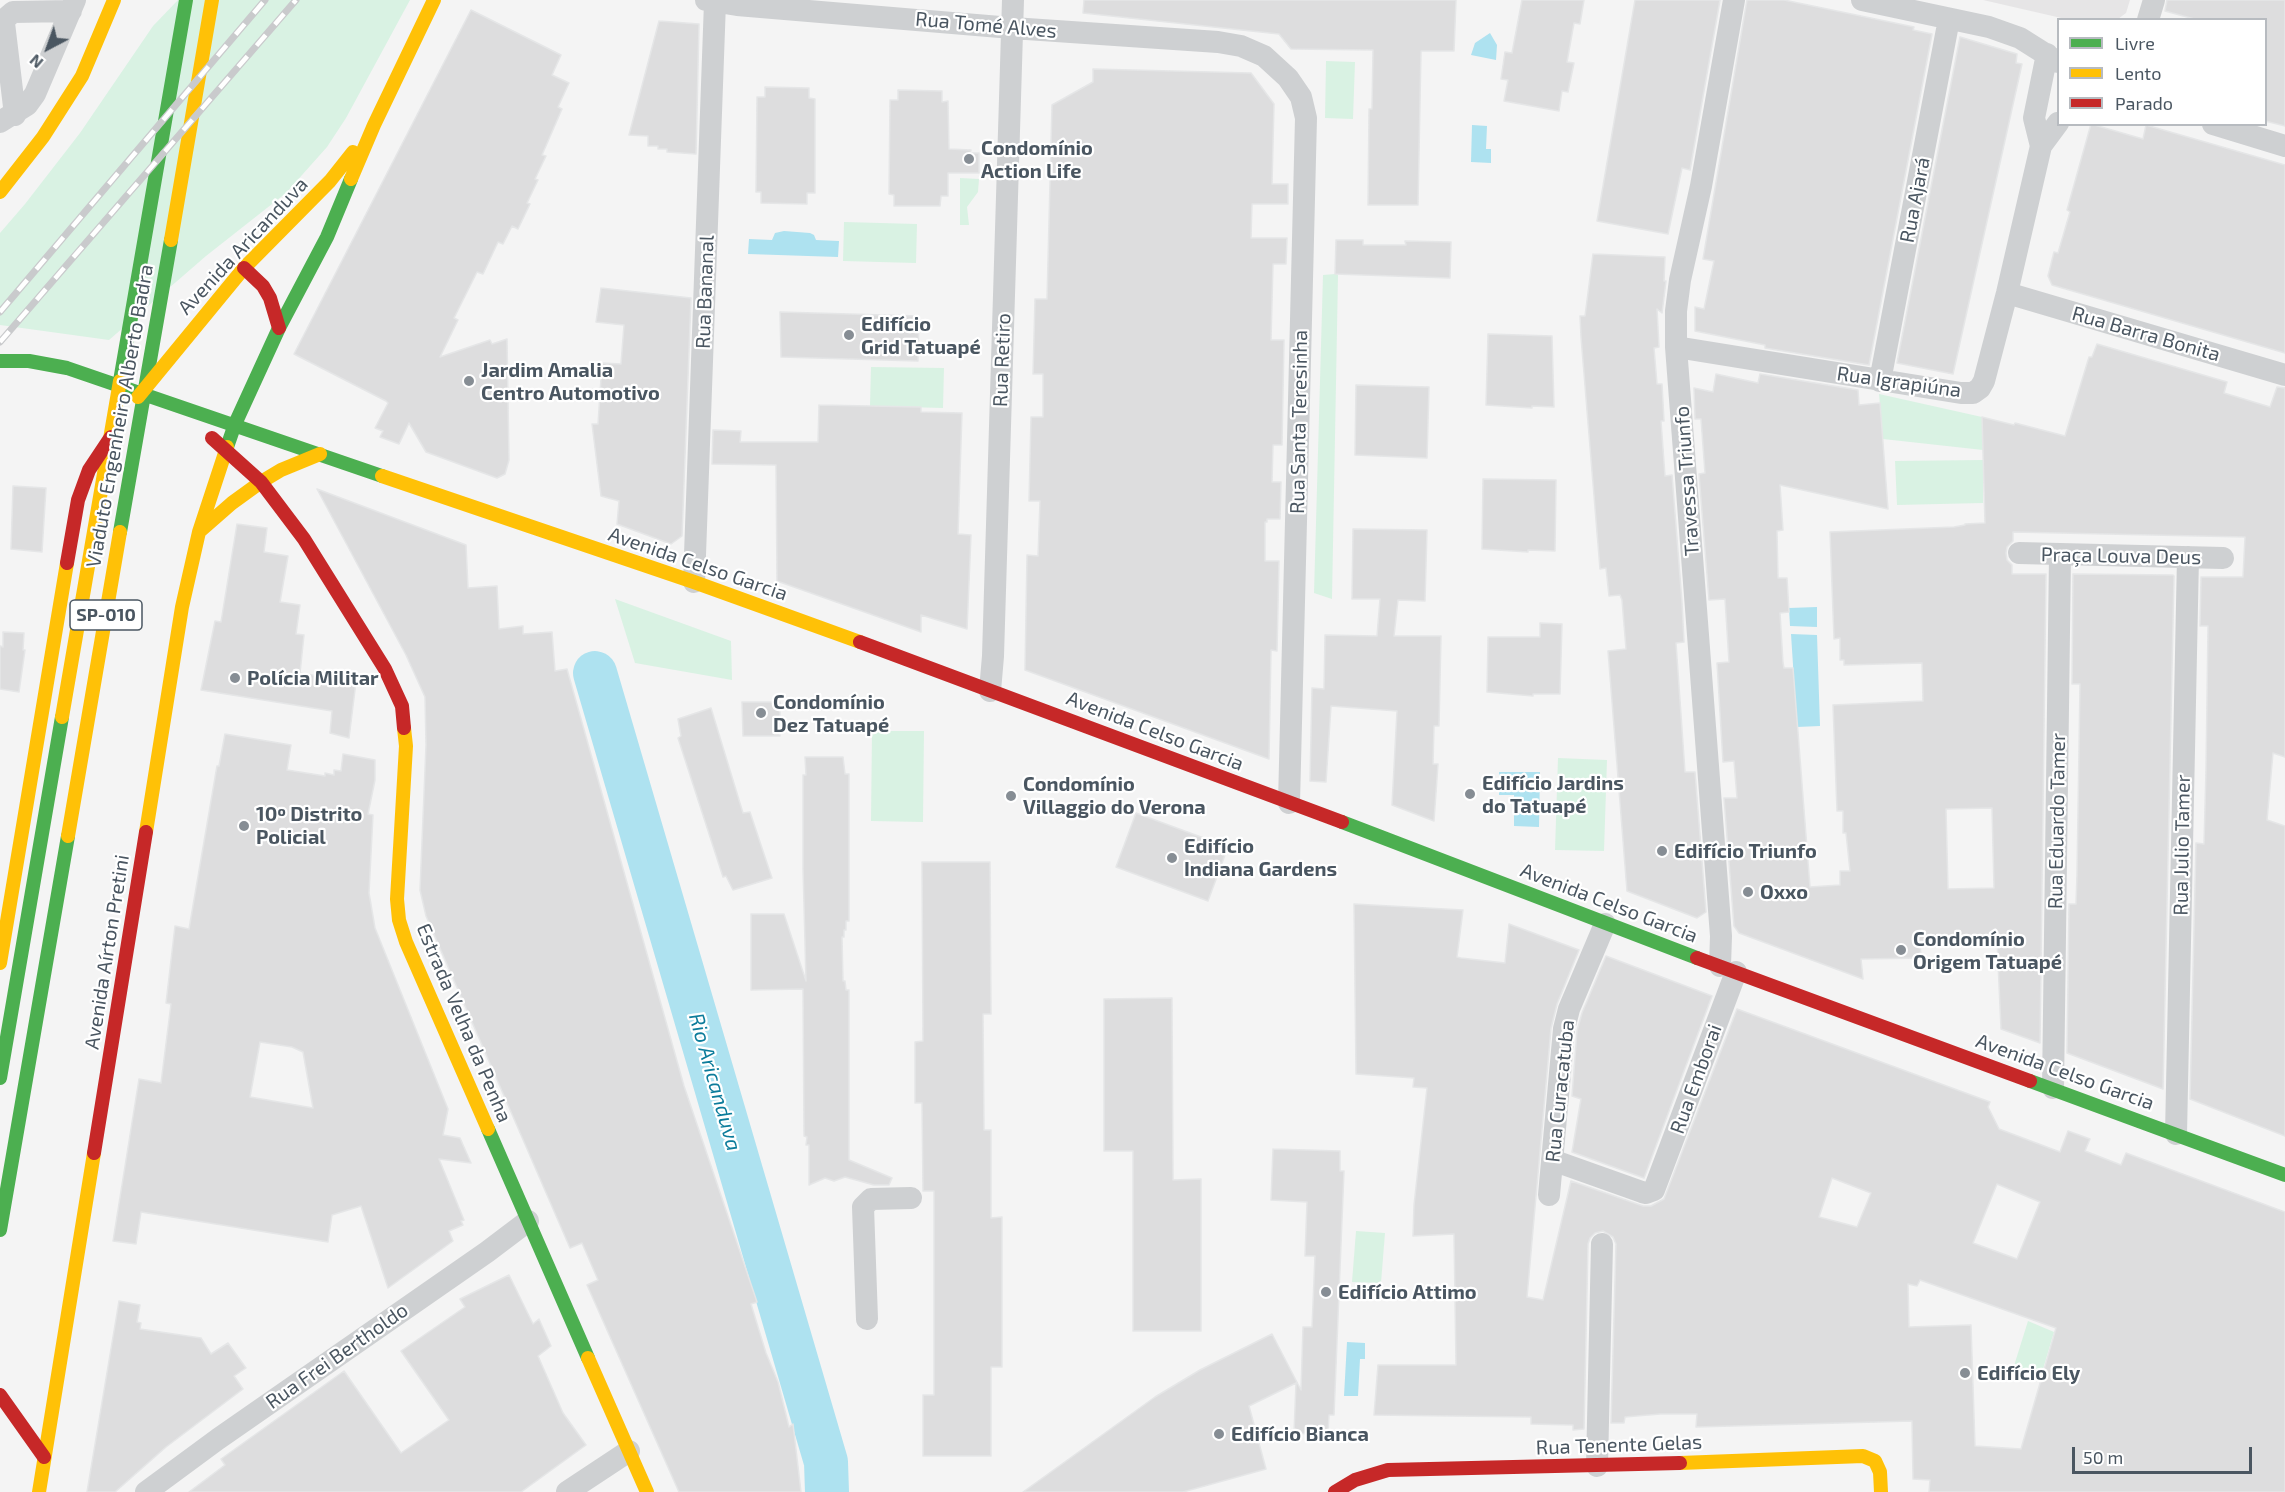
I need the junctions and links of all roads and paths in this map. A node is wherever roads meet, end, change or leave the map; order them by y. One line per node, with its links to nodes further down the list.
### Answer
1 (114, 0): 22 (main road)
2 (186, 0): 47 (main road, Viaduto Engenheiro Alberto Badra / SP-010)
3 (212, 0): 55 (main road, Viaduto Engenheiro Alberto Badra / SP-010)
4 (434, 0): 18 (main road, Avenida Aricanduva)
5 (1013, 0): 13 (street, Rua Retiro)
6 (1734, 0): 26 (street, Travessa Triunfo)
7 (1862, 0): 12 (street)
8 (2154, 0): 11 (street)
9 (711, 1): 13 (street, Rua Tomé Alves); 41 (street, Rua Bananal)
10 (73, 5): 16 (street); 16 (street)
11 (2149, 18)
12 (1949, 19): 15 (street); 29 (street, Rua Ajará)
13 (1012, 28): 14 (street, Rua Tomé Alves); 42 (street, Rua Retiro)
14 (1264, 56): 43 (street, Rua Santa Teresinha)
15 (2053, 58): 20 (street, Rua Igrapiúna)
16 (7, 118)
17 (2057, 124): 20 (street, Rua Igrapiúna)
18 (374, 125): 23 (main road, Avenida Aricanduva); 25 (main road, Avenida Aricanduva)
19 (2220, 126): 21 (street)
20 (2041, 146): 24 (street, Rua Igrapiúna)
21 (2285, 146)
22 (1, 191)
23 (244, 268): 25 (main road); 30 (main road, Avenida Aricanduva)
24 (2007, 293): 28 (street, Rua Barra Bonita); 29 (street, Rua Igrapiúna)
25 (279, 328): 32 (main road, Avenida Aricanduva)
26 (1676, 347): 29 (street, Rua Igrapiúna); 46 (street, Travessa Triunfo)
27 (0, 361): 30 (main road, Avenida Celso Garcia)
28 (2285, 375)
29 (1880, 381)
30 (141, 393): 31 (main road, Avenida Celso Garcia); 45 (main road)
31 (172, 403): 32 (main road, Avenida Celso Garcia); 33 (main road, Estrada Velha da Penha)
32 (236, 424): 33 (main road, Avenida Aírton Pretini); 34 (main road, Avenida Celso Garcia)
33 (226, 450): 35 (main road, Estrada Velha da Penha); 36 (main road, Avenida Aírton Pretini)
34 (320, 454): 35 (main road); 41 (main road, Avenida Celso Garcia)
35 (261, 482): 36 (main road); 54 (main road, Estrada Velha da Penha)
36 (199, 532): 60 (main road, Avenida Aírton Pretini)
37 (2019, 553): 38 (street, Praça Louva Deus)
38 (2060, 555): 39 (street, Praça Louva Deus); 48 (street, Rua Eduardo Tamer)
39 (2188, 557): 40 (street, Praça Louva Deus); 49 (street, Rua Julio Tamer)
40 (2223, 558)
41 (694, 582): 42 (main road, Avenida Celso Garcia)
42 (990, 691): 43 (main road, Avenida Celso Garcia)
43 (1289, 803): 44 (main road, Avenida Celso Garcia)
44 (1605, 924): 46 (main road, Avenida Celso Garcia); 50 (street, Rua Curacatuba)
45 (0, 963)
46 (1728, 969): 48 (main road, Avenida Celso Garcia); 50 (street, Rua Emborai)
47 (0, 1078)
48 (2054, 1088): 49 (main road, Avenida Celso Garcia)
49 (2176, 1134): 51 (main road, Avenida Celso Garcia)
50 (1552, 1160): 52 (street, Rua Curacatuba)
51 (2285, 1175)
52 (1549, 1195)
53 (911, 1198): 57 (street)
54 (528, 1221): 59 (main road, Estrada Velha da Penha); 63 (street, Rua Frei Bertholdo)
55 (0, 1230)
56 (1602, 1244): 61 (street)
57 (867, 1319)
58 (0, 1395): 60 (main road)
59 (629, 1451): 64 (street); 65 (main road, Estrada Velha da Penha)
60 (44, 1457): 62 (main road, Avenida Aírton Pretini)
61 (1597, 1466): 66 (main road, Rua Tenente Gelas); 67 (main road, Rua Tenente Gelas)
62 (39, 1492)
63 (146, 1492)
64 (567, 1492)
65 (647, 1492)
66 (1335, 1492)
67 (1881, 1492)

